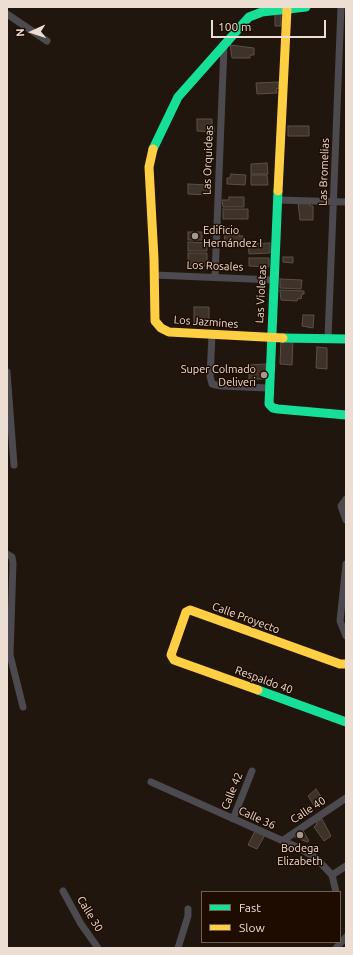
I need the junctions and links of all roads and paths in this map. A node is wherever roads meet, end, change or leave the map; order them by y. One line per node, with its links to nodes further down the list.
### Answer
1 (306, 7): 3 (street)
2 (341, 7): 8 (street, Las Bromelias)
3 (287, 9): 6 (street); 7 (street, Las Violetas)
4 (7, 14): 5 (street)
5 (47, 41)
6 (224, 44): 10 (street); 11 (street, Las Orquideas)
7 (278, 200): 8 (street); 12 (street, Las Violetas)
8 (334, 202): 9 (street); 15 (street, Las Bromelias)
9 (346, 202)
10 (154, 275): 11 (street, Los Rosales); 13 (street, Los Jazmines)
11 (215, 276): 12 (street, Los Rosales)
12 (274, 280): 14 (street, Las Violetas)
13 (212, 335): 14 (street, Los Jazmines); 18 (street)
14 (271, 338): 15 (street, Los Jazmines); 18 (street, Las Violetas)
15 (328, 338): 16 (street, Los Jazmines)
16 (346, 339)
17 (7, 372): 20 (street)
18 (268, 388): 19 (street, Las Violetas)
19 (346, 415)
20 (14, 465)
21 (346, 499): 22 (street)
22 (346, 520)
23 (9, 556): 28 (street)
24 (346, 564): 25 (street)
25 (346, 636)
26 (174, 660): 27 (street, Calle Proyecto); 29 (street, Respaldo 40)
27 (346, 664)
28 (23, 707)
29 (346, 722)
30 (252, 771): 33 (street, Calle 42)
31 (151, 782): 33 (street, Calle 36)
32 (346, 798): 34 (street, Calle 40)
33 (233, 819): 34 (street, Calle 36)
34 (282, 841): 36 (street, Calle 36)
35 (346, 866): 36 (street)
36 (332, 875): 38 (street)
37 (63, 891): 40 (street, Calle 30)
38 (336, 891)
39 (188, 909): 41 (street)
40 (98, 948)
41 (178, 948)

